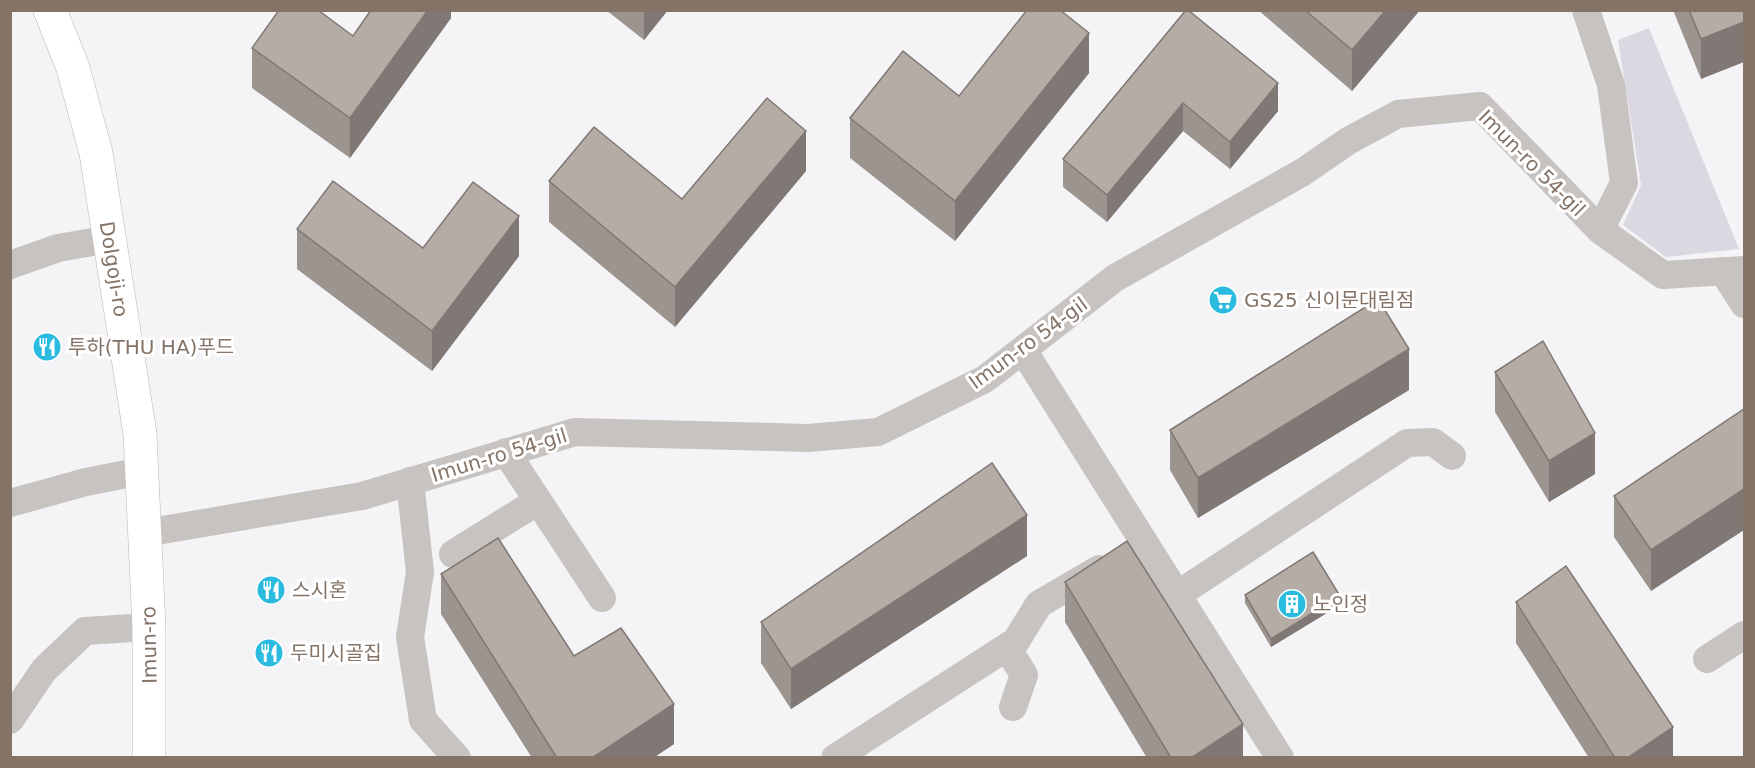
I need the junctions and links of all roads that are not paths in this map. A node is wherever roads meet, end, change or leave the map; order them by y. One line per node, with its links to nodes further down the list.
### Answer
1 (50, 10): 4 (main road, Dolgoji-ro)
2 (1586, 10): 3 (street)
3 (1600, 230): 6 (street, Imun-ro 54-gil); 8 (street, Imun-ro 54-gil)
4 (110, 239): 5 (street); 11 (main road, Dolgoji-ro)
5 (10, 265)
6 (1734, 271): 7 (street)
7 (1744, 304)
8 (1023, 350): 9 (street, Imun-ro 54-gil); 16 (street)
9 (506, 452): 12 (street, Imun-ro 54-gil); 13 (street)
10 (1452, 456): 18 (street)
11 (142, 471): 14 (street); 15 (main road, Dolgoji-ro)
12 (410, 482): 15 (street, Imun-ro 54-gil); 27 (street)
13 (538, 501): 17 (street); 19 (street)
14 (10, 503)
15 (145, 533): 20 (main road, Imun-ro)
16 (1144, 542): 18 (street); 22 (street)
17 (453, 554)
18 (1177, 595): 29 (street)
19 (602, 597)
20 (149, 627): 25 (street); 26 (main road, Imun-ro)
21 (1744, 635): 23 (street)
22 (1007, 647): 24 (street); 28 (street)
23 (1707, 659)
24 (1013, 707)
25 (10, 720)
26 (149, 758)
27 (457, 758)
28 (835, 758)
29 (1280, 758)

